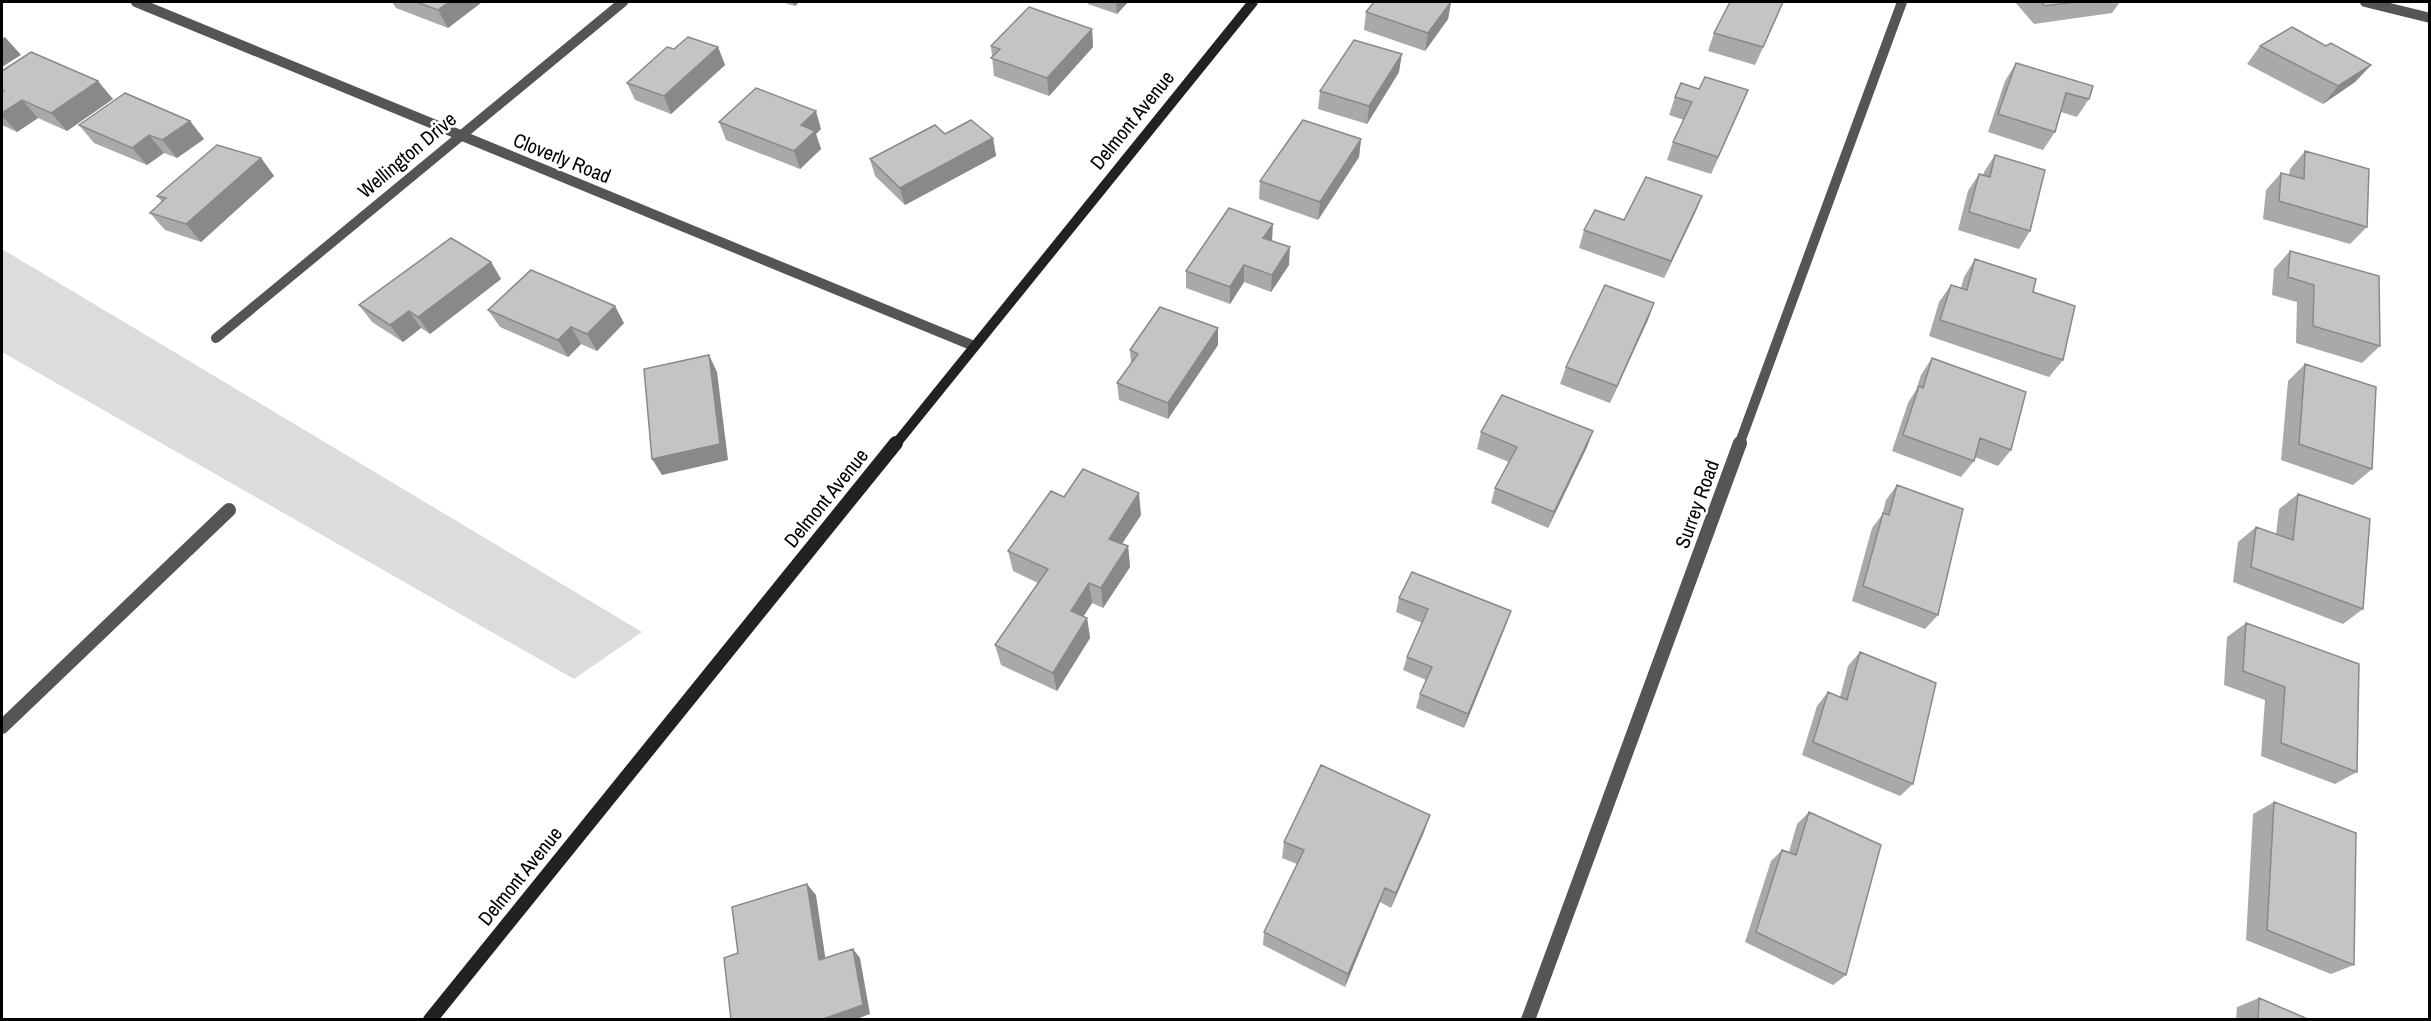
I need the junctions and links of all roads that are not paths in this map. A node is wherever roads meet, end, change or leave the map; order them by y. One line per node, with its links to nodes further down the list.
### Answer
1 (136, 2): 7 (street, Cloverly Road)
2 (623, 2): 7 (street, Wellington Drive)
3 (1253, 2): 9 (street, Delmont Avenue)
4 (1902, 2): 13 (street, Surrey Road)
5 (2365, 2): 6 (street)
6 (2430, 18)
7 (458, 135): 8 (street, Wellington Drive); 9 (street, Cloverly Road)
8 (216, 338)
9 (974, 346): 12 (street, Delmont Avenue)
10 (229, 510): 11 (street)
11 (2, 728)
12 (429, 1020)
13 (1528, 1020)

